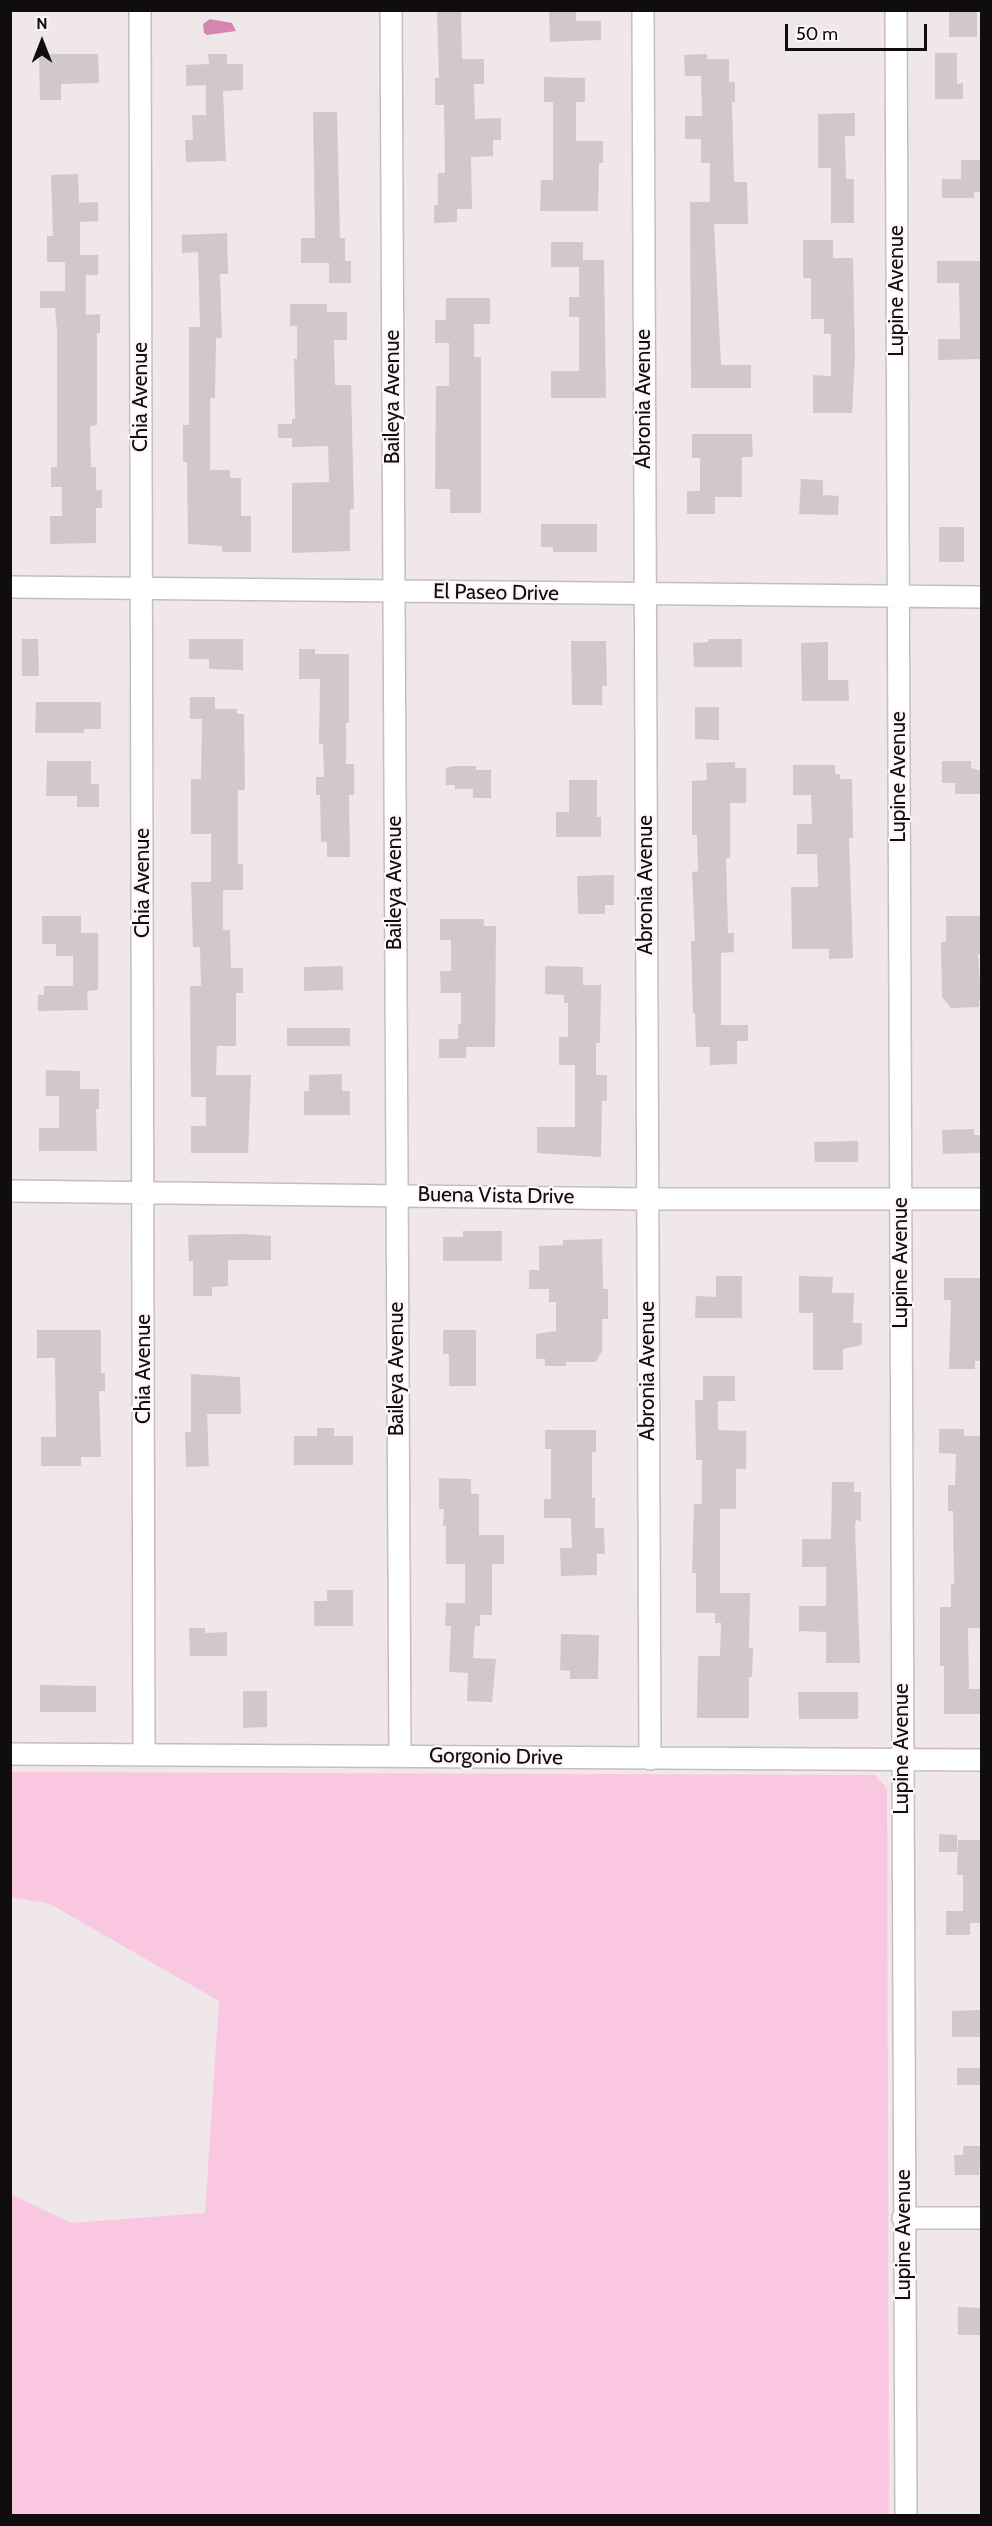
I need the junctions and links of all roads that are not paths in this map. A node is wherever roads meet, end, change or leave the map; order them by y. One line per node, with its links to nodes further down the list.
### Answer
1 (140, 10): 6 (street, Chia Avenue)
2 (391, 10): 7 (street, Baileya Avenue)
3 (643, 10): 8 (street, Abronia Avenue)
4 (896, 10): 10 (street, Lupine Avenue)
5 (10, 587): 6 (street, El Paseo Drive)
6 (141, 589): 7 (street, El Paseo Drive); 12 (street, Chia Avenue)
7 (394, 592): 8 (street, El Paseo Drive); 13 (street, Baileya Avenue)
8 (645, 595): 10 (street, El Paseo Drive); 15 (street, Abronia Avenue)
9 (981, 597): 10 (street, El Paseo Drive)
10 (897, 598): 14 (street, Lupine Avenue)
11 (10, 1191): 12 (street, Buena Vista Drive)
12 (144, 1191): 13 (street, Buena Vista Drive); 18 (street, Chia Avenue)
13 (396, 1195): 15 (street, Buena Vista Drive); 19 (street, Baileya Avenue)
14 (901, 1198): 15 (street, Buena Vista Drive); 16 (street, Buena Vista Drive); 21 (street, Lupine Avenue)
15 (646, 1199): 20 (street, Abronia Avenue)
16 (981, 1199)
17 (10, 1754): 18 (street, Gorgonio Drive)
18 (144, 1755): 19 (street, Gorgonio Drive)
19 (400, 1756): 20 (street, Gorgonio Drive)
20 (650, 1759): 21 (street, Gorgonio Drive)
21 (902, 1760): 22 (street, Gorgonio Drive); 23 (street, Lupine Avenue)
22 (981, 1760)
23 (903, 2218): 24 (street); 25 (street, Lupine Avenue)
24 (981, 2218)
25 (906, 2516)

